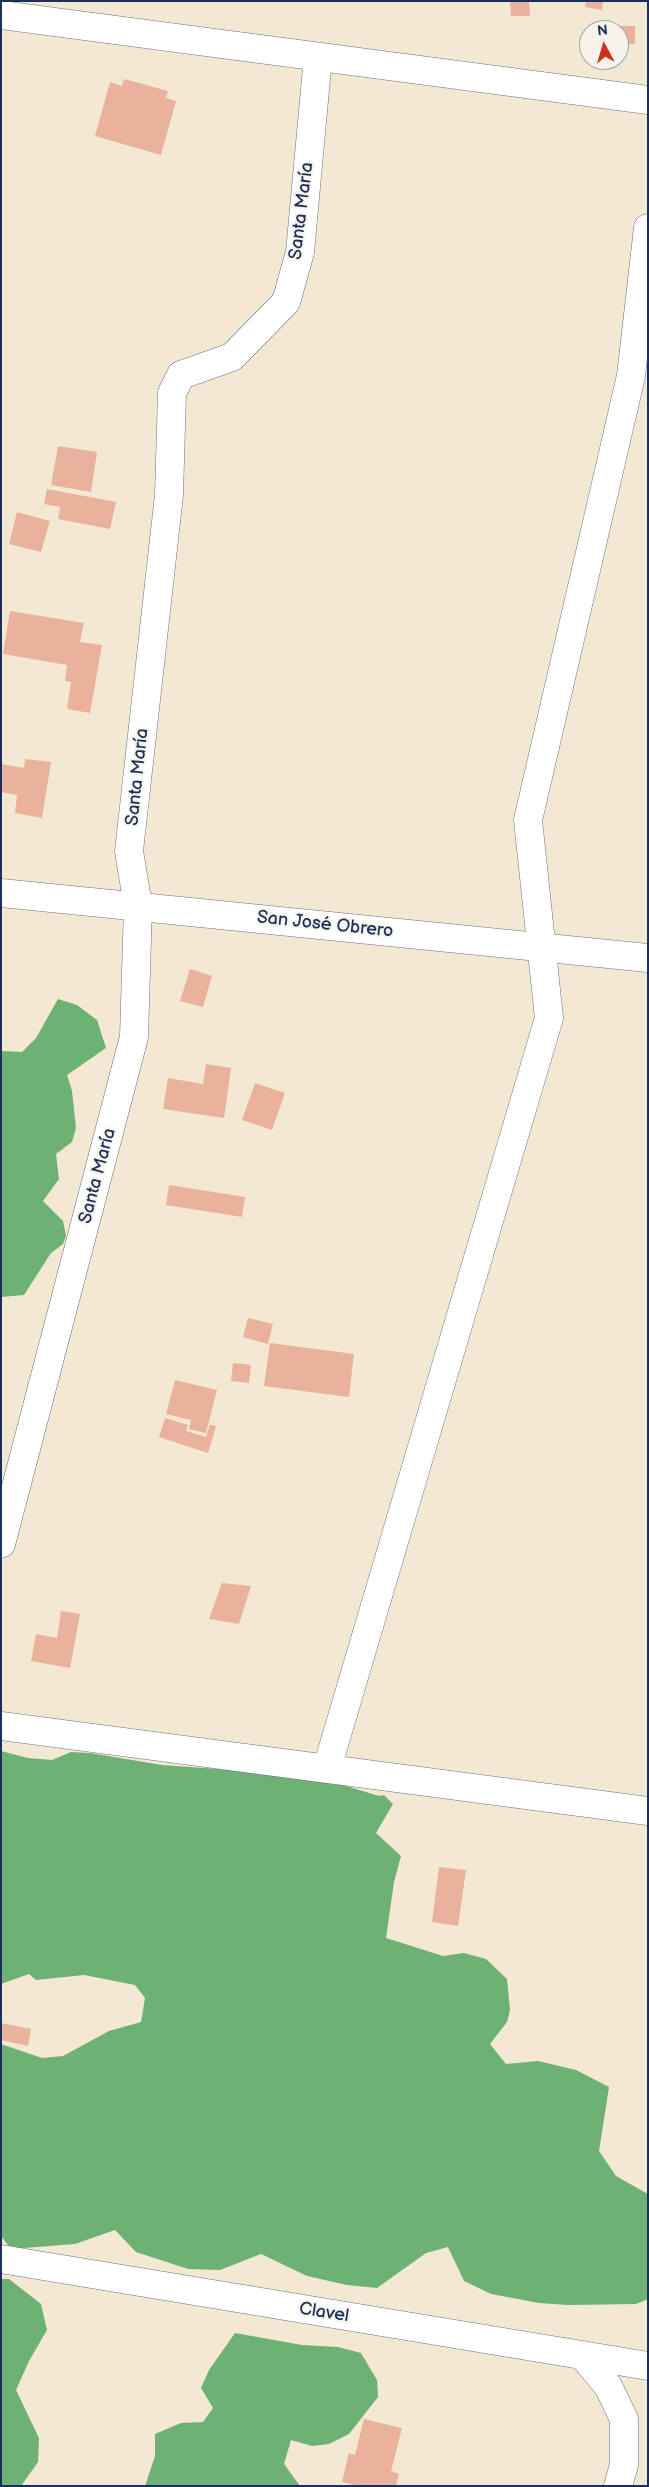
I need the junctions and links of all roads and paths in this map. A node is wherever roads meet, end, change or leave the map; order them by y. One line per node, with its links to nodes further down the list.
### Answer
1 (1, 15): 2 (street)
2 (318, 57): 3 (street); 6 (street, Santa María)
3 (648, 100)
4 (648, 228): 7 (street)
5 (1, 893): 6 (street, San José Obrero)
6 (138, 906): 7 (street, San José Obrero); 9 (street, Santa María)
7 (542, 948): 8 (street, San José Obrero); 11 (street)
8 (648, 958)
9 (1, 1544)
10 (1, 1726): 11 (street)
11 (327, 1768): 12 (street)
12 (648, 1811)
13 (1, 2259): 14 (street, Clavel)
14 (582, 2355): 15 (street, Clavel); 16 (street)
15 (648, 2366)
16 (618, 2486)

